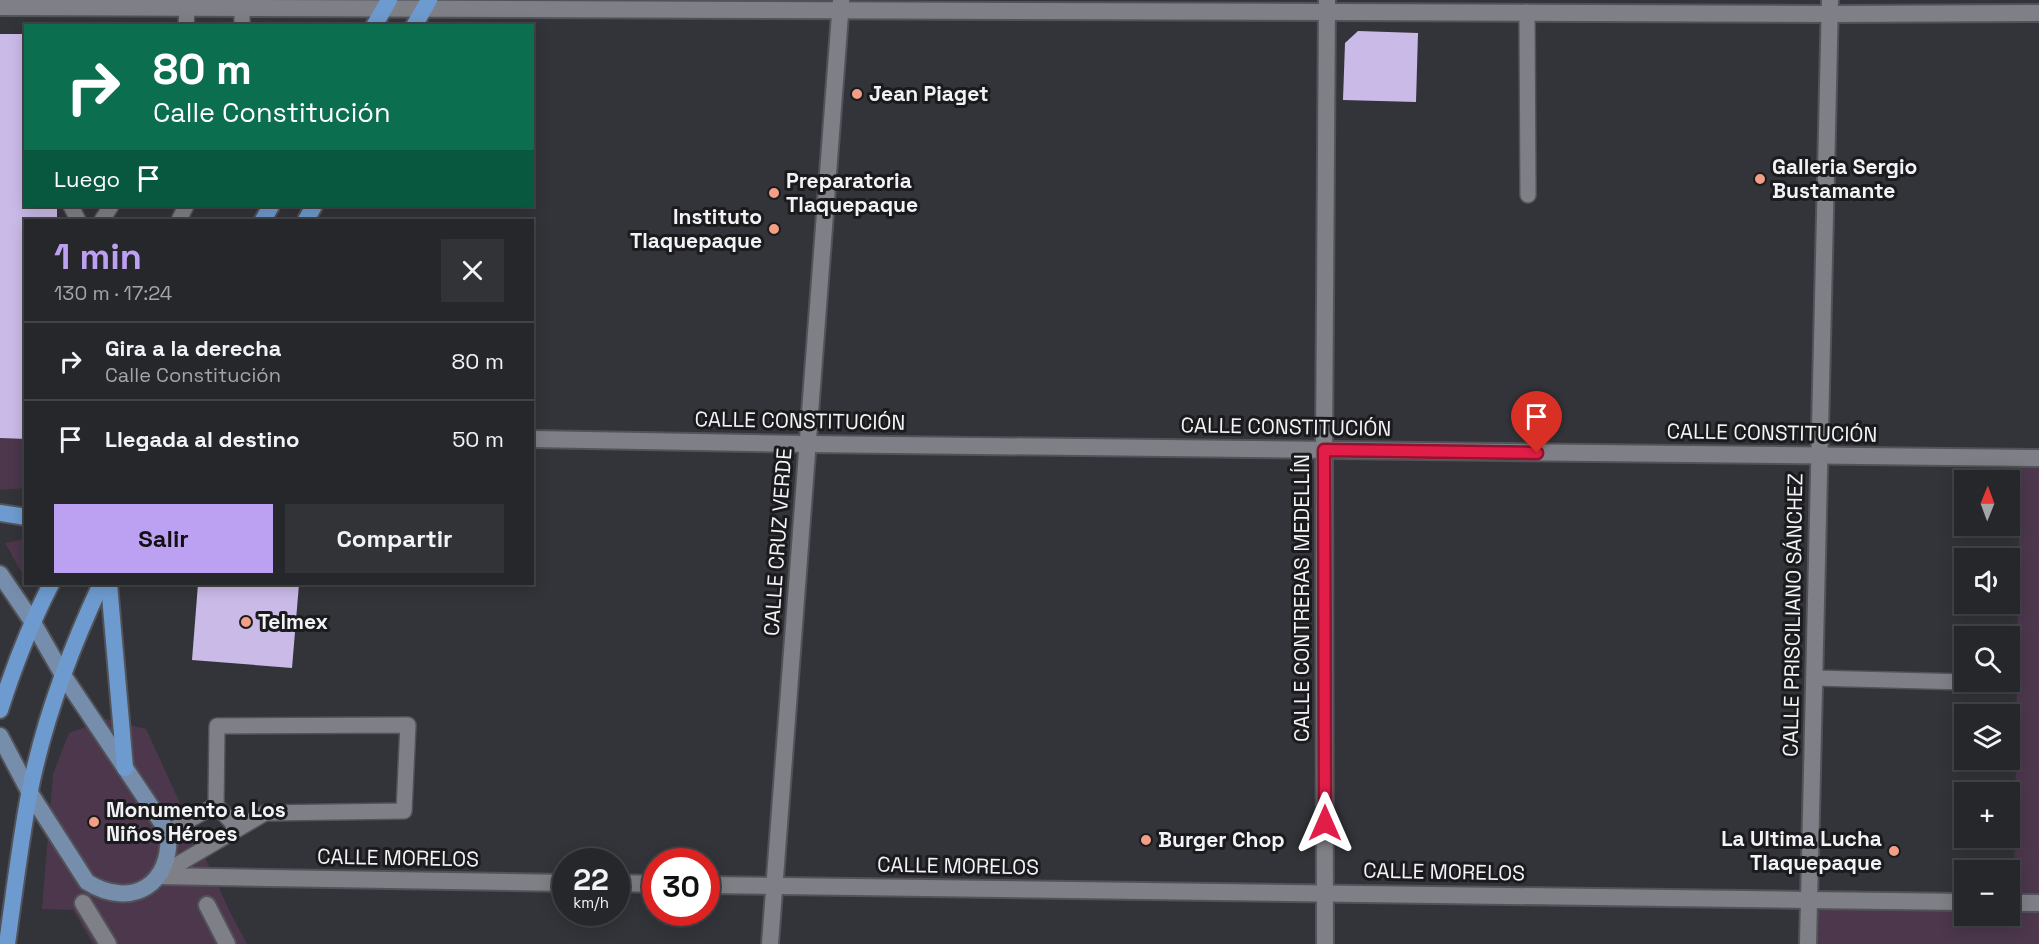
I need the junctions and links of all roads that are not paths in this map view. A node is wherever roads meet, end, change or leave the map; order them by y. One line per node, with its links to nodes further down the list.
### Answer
1 (386, 4): 2 (street); 8 (street); 13 (main road)
2 (426, 4): 3 (street); 14 (main road)
3 (840, 5): 4 (street); 17 (street, CALLE CRUZ VERDE)
4 (1328, 6): 9 (street); 18 (street, CALLE CONTRERAS MEDELLÍN)
5 (0, 7): 7 (street)
6 (1830, 7): 9 (street); 10 (street); 19 (street, CALLE PRISCILIANO SÁNCHEZ)
7 (187, 8): 8 (street); 11 (lane)
8 (242, 8): 12 (lane)
9 (1527, 12): 15 (lane)
10 (2039, 13)
11 (186, 24)
12 (242, 24)
13 (375, 24)
14 (415, 24)
15 (1528, 195)
16 (534, 438): 17 (street, CALLE CONSTITUCIÓN)
17 (808, 444): 18 (street, CALLE CONSTITUCIÓN); 41 (street, CALLE CRUZ VERDE)
18 (1324, 450): 19 (street, CALLE CONSTITUCIÓN); 42 (street, CALLE CONTRERAS MEDELLÍN)
19 (1820, 456): 20 (street, CALLE CONSTITUCIÓN); 29 (street, CALLE PRISCILIANO SÁNCHEZ)
20 (2039, 458)
21 (0, 513): 22 (main road)
22 (24, 517)
23 (0, 574): 27 (main road)
24 (50, 585): 27 (main road)
25 (100, 585): 28 (main road)
26 (109, 585): 33 (main road)
27 (32, 621): 28 (main road); 31 (main road)
28 (63, 675): 33 (main road); 34 (main road)
29 (1815, 678): 30 (lane); 43 (street, CALLE PRISCILIANO SÁNCHEZ)
30 (1954, 682)
31 (0, 710)
32 (0, 736): 34 (main road)
33 (125, 768): 37 (main road)
34 (30, 793): 38 (main road); 49 (main road)
35 (216, 805): 36 (lane); 36 (lane); 37 (lane)
36 (238, 829): 38 (lane)
37 (168, 832): 38 (main road)
38 (158, 876): 39 (street, CALLE MORELOS)
39 (552, 883)
40 (720, 885): 41 (street, CALLE MORELOS)
41 (774, 886): 42 (street, CALLE MORELOS); 52 (street, CALLE CRUZ VERDE)
42 (1325, 893): 43 (street, CALLE MORELOS); 53 (street, CALLE CONTRERAS MEDELLÍN)
43 (1809, 900): 44 (street, CALLE MORELOS); 54 (street, CALLE PRISCILIANO SÁNCHEZ)
44 (1954, 902)
45 (83, 903): 50 (street)
46 (2020, 903): 47 (street)
47 (2039, 903)
48 (207, 905): 51 (street)
49 (8, 944)
50 (108, 944)
51 (227, 944)
52 (770, 944)
53 (1325, 944)
54 (1808, 944)

